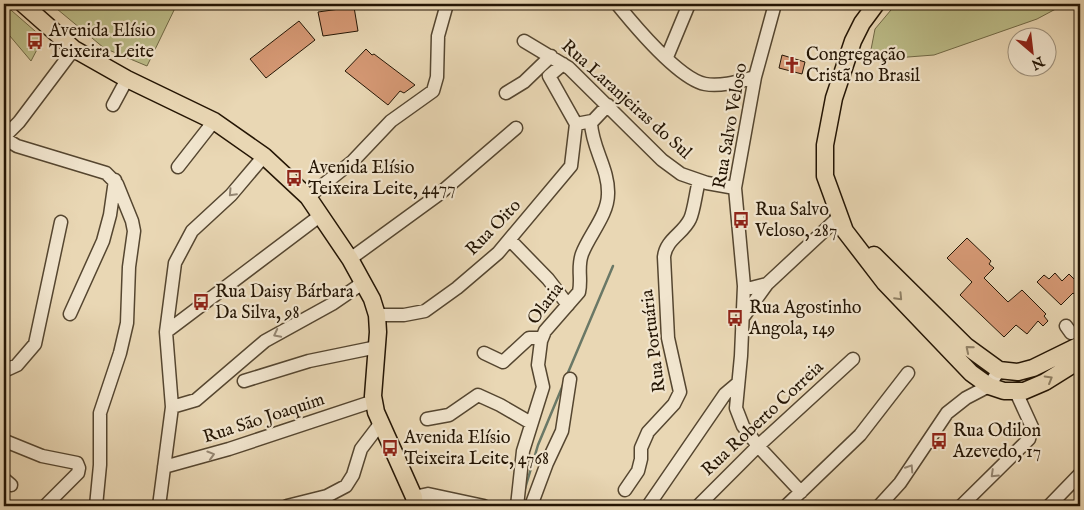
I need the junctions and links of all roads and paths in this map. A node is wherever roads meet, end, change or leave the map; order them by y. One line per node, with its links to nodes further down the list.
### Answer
1 (24, 4): 8 (main road)
2 (447, 4): 27 (street)
3 (617, 4): 10 (street)
4 (689, 4): 10 (street)
5 (775, 4): 12 (street, Rua Salvo Veloso)
6 (876, 4): 29 (main road)
7 (524, 41): 9 (street, Rua Laranjeiras do Sul)
8 (74, 49): 13 (main road); 21 (street)
9 (551, 56): 11 (street, Rua Laranjeiras do Sul); 14 (street)
10 (667, 57): 12 (street)
11 (563, 64): 16 (street, Rua Laranjeiras do Sul); 19 (street)
12 (755, 77): 26 (street, Rua Salvo Veloso)
13 (128, 79): 15 (street); 17 (main road)
14 (506, 93)
15 (113, 105)
16 (608, 106): 18 (street); 25 (street, Rua Laranjeiras do Sul)
17 (214, 121): 22 (main road); 23 (street)
18 (592, 121): 19 (street); 36 (street, Olaria)
19 (576, 124): 31 (street, Rua Oito)
20 (516, 128): 32 (street)
21 (4, 138): 24 (street)
22 (264, 156): 27 (main road); 40 (street, one-way to 40)
23 (178, 168)
24 (115, 180): 37 (street); 69 (street)
25 (699, 180): 26 (street, Rua Laranjeiras do Sul); 65 (street, Rua Portuária)
26 (735, 188): 35 (street, Rua Salvo Veloso)
27 (308, 197): 28 (main road)
28 (321, 215): 32 (main road); 40 (street)
29 (840, 216): 34 (street); 48 (main road, one-way to 29); 54 (main road, one-way to 54)
30 (60, 222): 49 (street)
31 (510, 240): 36 (street); 38 (street, Rua Oito)
32 (350, 259): 33 (main road)
33 (364, 282): 38 (main road); 57 (street, one-way to 57)
34 (767, 284): 35 (street); 39 (street)
35 (744, 286): 39 (street, Rua Salvo Veloso)
36 (568, 305): 42 (street, Olaria)
37 (70, 314)
38 (377, 316): 43 (main road)
39 (743, 318): 53 (street, Rua Salvo Veloso)
40 (166, 332): 57 (street)
41 (1072, 335): 46 (main road)
42 (542, 338): 44 (street); 59 (street, Olaria)
43 (378, 347): 52 (street); 56 (main road)
44 (484, 353)
45 (853, 359): 62 (street, Rua Roberto Correia)
46 (1054, 360): 48 (main road); 55 (main road)
47 (1080, 360): 55 (main road, one-way to 47)
48 (999, 370): 54 (street)
49 (4, 371)
50 (908, 373): 66 (street)
51 (570, 379): 74 (street)
52 (244, 382)
53 (738, 383): 62 (street, Rua Salvo Veloso); 75 (street)
54 (989, 386): 55 (main road); 78 (street, one-way to 54)
55 (1016, 392): 79 (street, one-way to 79)
56 (374, 401): 60 (main road); 63 (street, Rua São Joaquim, one-way to 56)
57 (172, 407): 63 (street)
58 (427, 419): 59 (street)
59 (531, 423): 73 (street, Olaria)
60 (380, 424): 67 (main road); 71 (street)
61 (5, 441): 68 (street)
62 (758, 446): 66 (street, Rua Salvo Veloso); 76 (street, Rua Roberto Correia)
63 (164, 467): 70 (street)
64 (1080, 474): 80 (street)
65 (625, 490)
66 (801, 492): 77 (street)
67 (415, 501): 72 (street)
68 (46, 506)
69 (96, 506)
70 (160, 506)
71 (287, 506)
72 (484, 506)
73 (517, 506)
74 (531, 506)
75 (648, 506)
76 (698, 506)
77 (786, 506)
78 (879, 506)
79 (961, 506)
80 (1049, 506)

